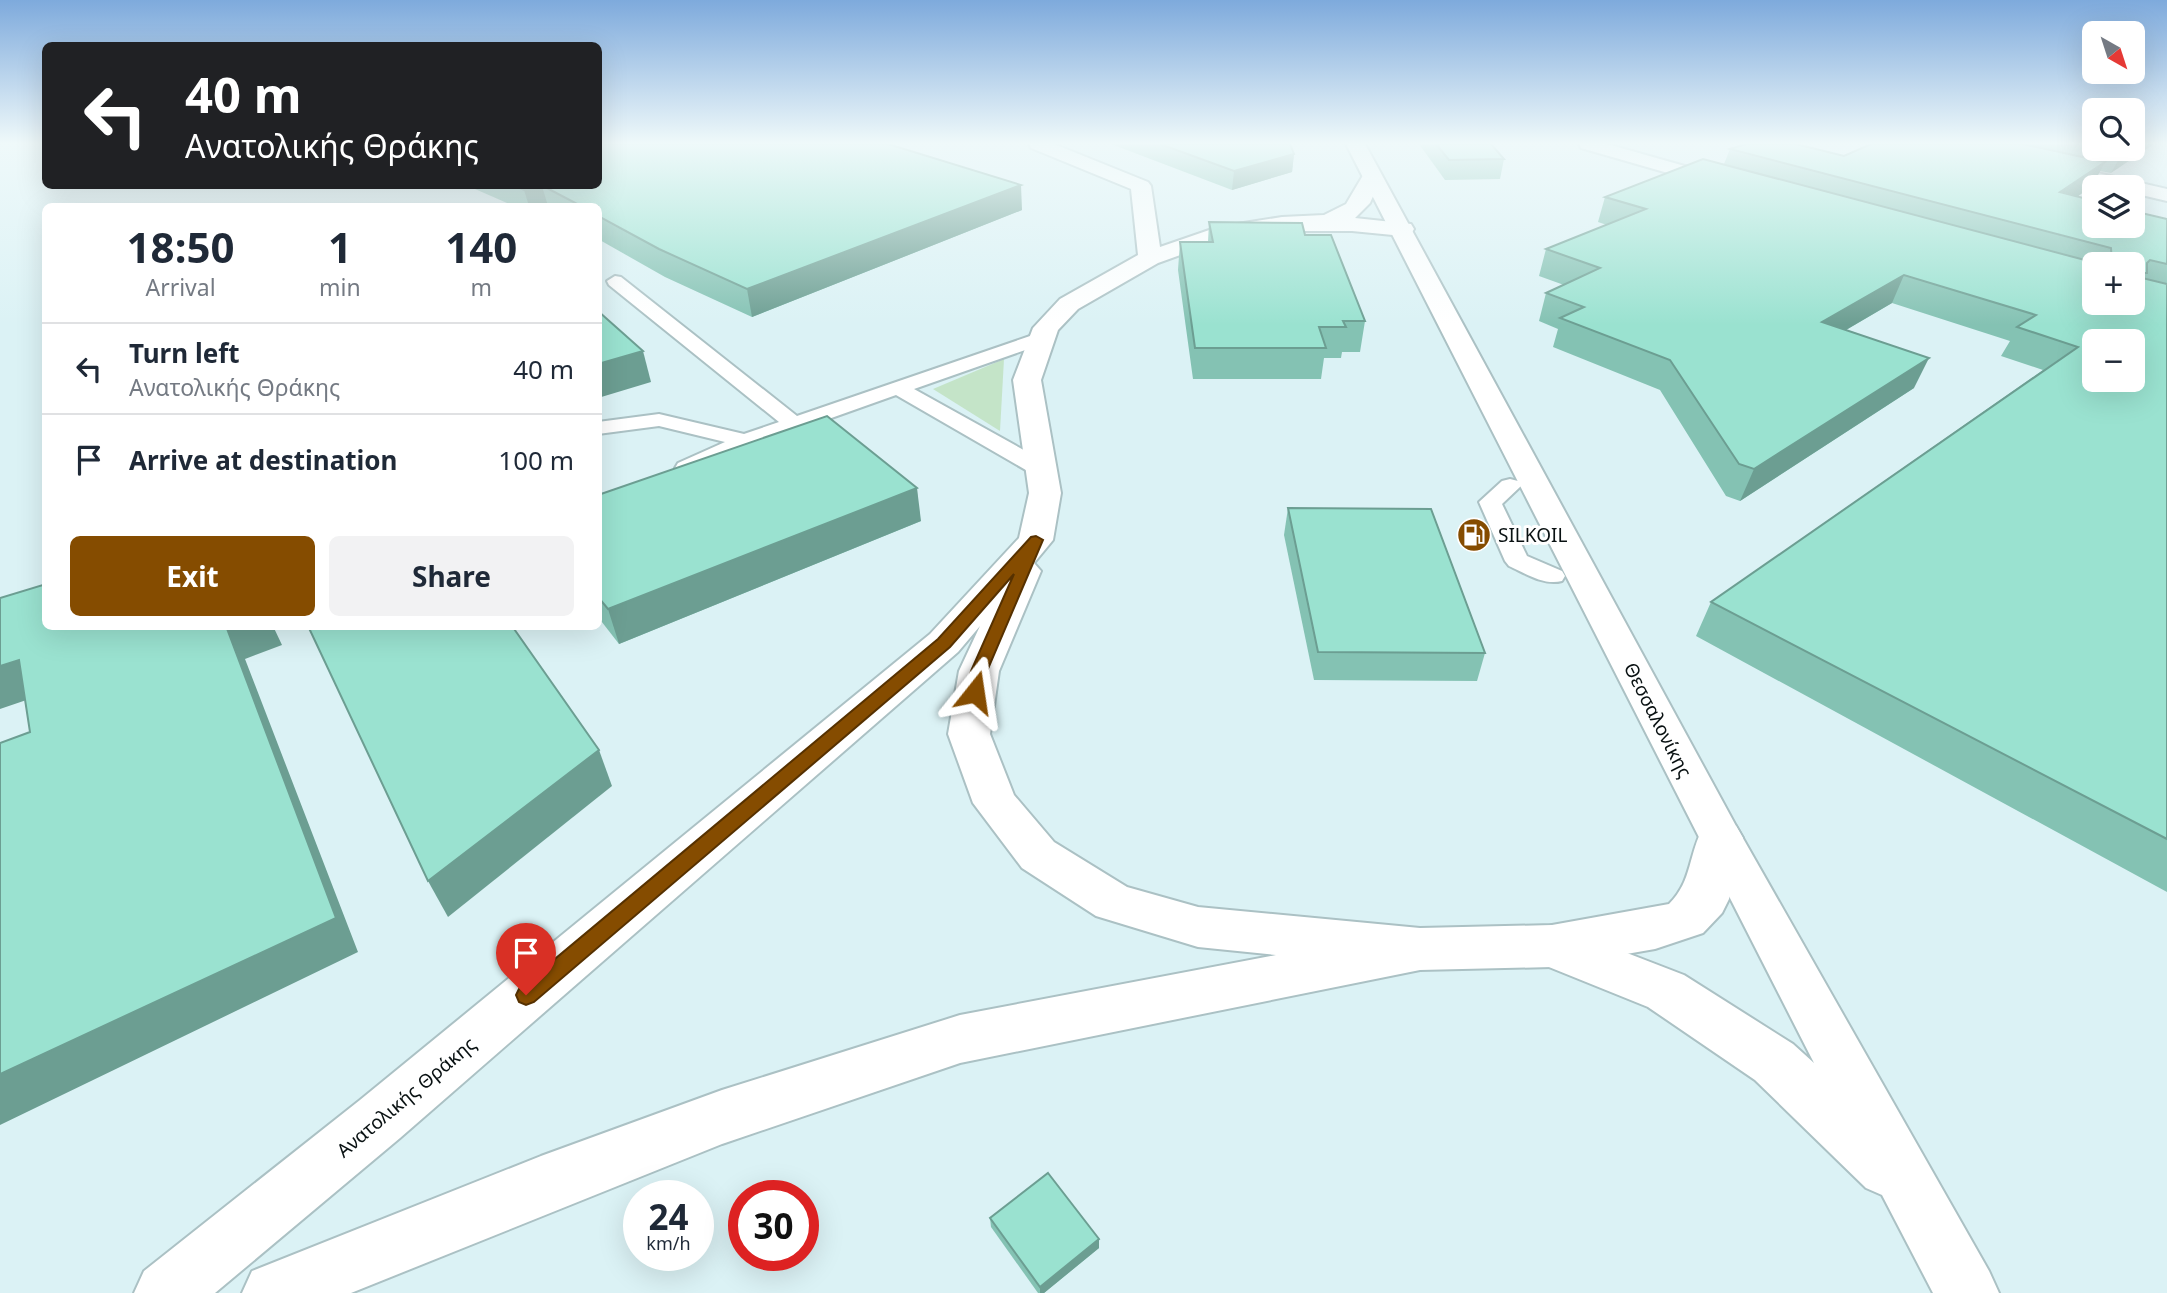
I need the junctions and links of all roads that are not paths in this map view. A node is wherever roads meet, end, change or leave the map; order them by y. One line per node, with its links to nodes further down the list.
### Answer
1 (1144, 204): 6 (street)
2 (1357, 204): 4 (street)
3 (1389, 204): 5 (street, Θεσσαλονίκης)
4 (1318, 223): 5 (street); 6 (street)
5 (1403, 229): 18 (street, Θεσσαλονίκης)
6 (1150, 258): 8 (street)
7 (615, 281): 10 (lane)
8 (1042, 338): 9 (lane); 13 (street)
9 (898, 388): 10 (lane); 13 (lane)
10 (796, 426): 12 (lane)
11 (602, 427): 12 (lane)
12 (746, 441): 14 (lane)
13 (1039, 468): 16 (street)
14 (672, 474)
15 (1510, 486): 17 (lane)
16 (1036, 540): 20 (street); 22 (street, Ανατολικής Θράκης)
17 (1553, 576)
18 (1720, 838): 19 (street); 21 (street, Θεσσαλονίκης)
19 (1552, 946): 20 (street); 21 (street)
20 (1420, 949): 23 (street)
21 (1910, 1190): 24 (street, Θεσσαλονίκης)
22 (166, 1293)
23 (274, 1293)
24 (1967, 1293)

